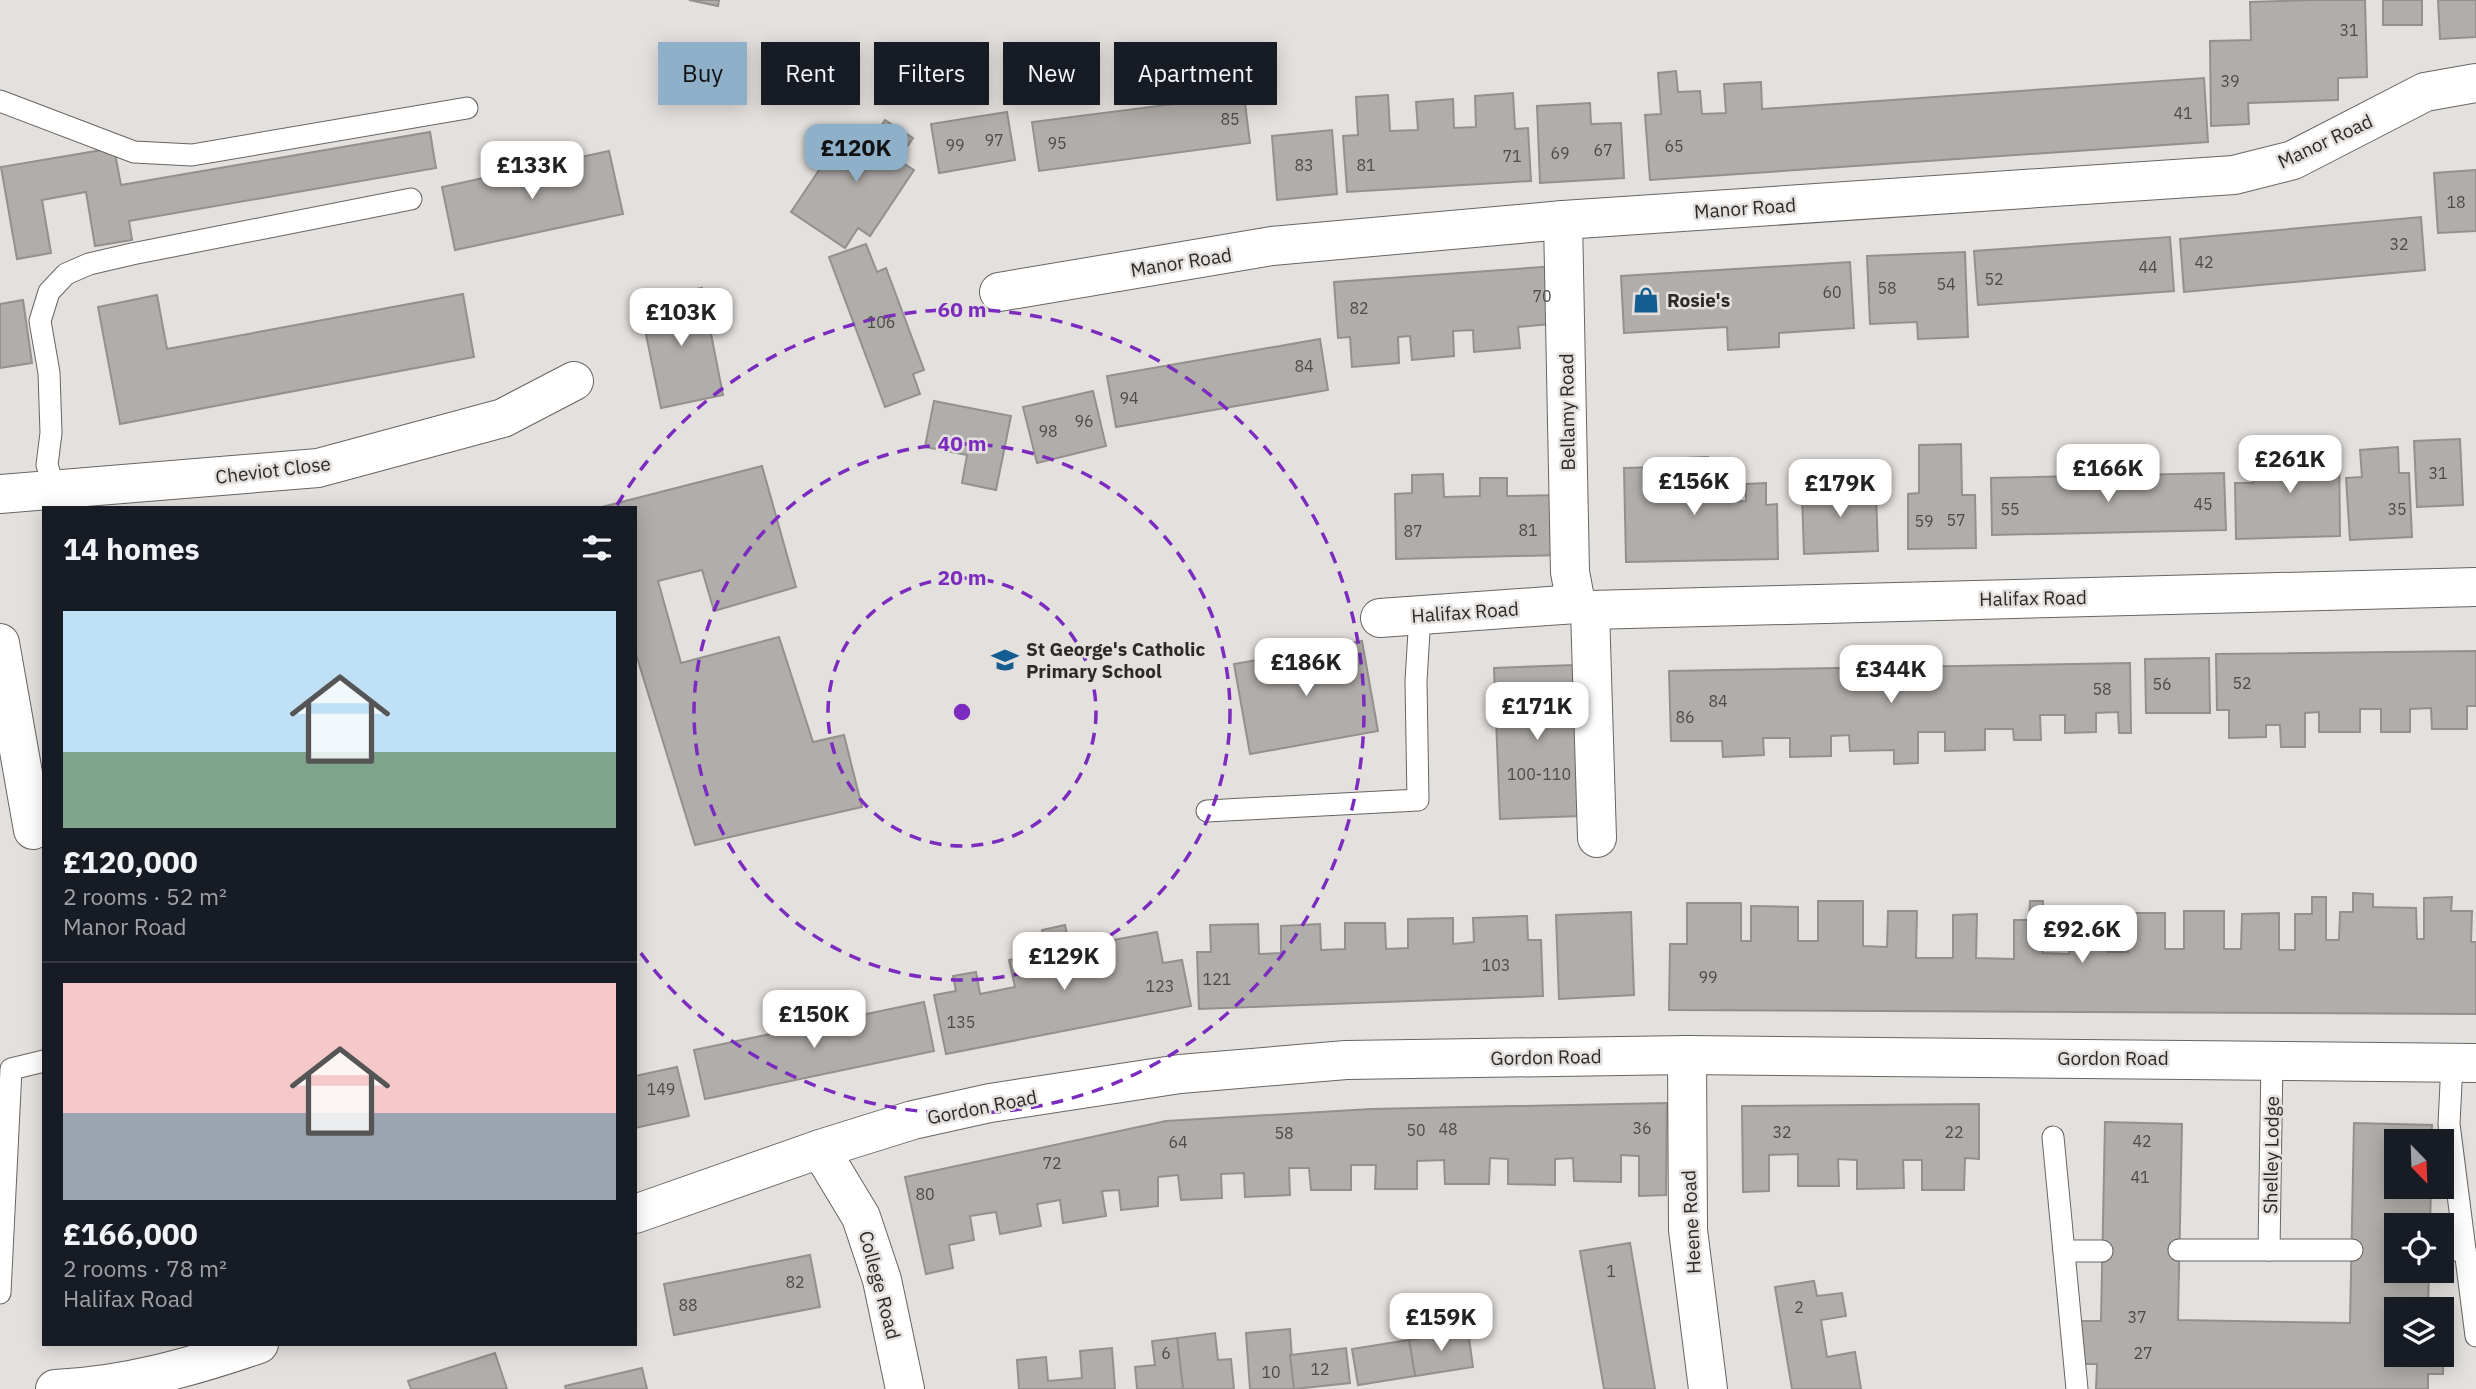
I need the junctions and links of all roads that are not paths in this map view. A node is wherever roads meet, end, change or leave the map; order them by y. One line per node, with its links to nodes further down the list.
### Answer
1 (2476, 83): 5 (street, Manor Road)
2 (0, 101): 3 (lane)
3 (467, 108)
4 (411, 199): 8 (lane)
5 (1563, 220): 6 (street, Manor Road); 11 (street, Bellamy Road)
6 (999, 292)
7 (574, 381): 8 (street, Cheviot Close)
8 (55, 490): 9 (street, Cheviot Close)
9 (0, 494)
10 (2476, 587): 11 (street, Halifax Road)
11 (1583, 607): 12 (street, Halifax Road); 17 (street)
12 (1420, 615): 13 (street, Halifax Road); 15 (lane)
13 (1380, 618)
14 (0, 643): 16 (street)
15 (1207, 811)
16 (33, 830)
17 (1597, 838)
18 (1687, 1055): 19 (street, Gordon Road); 23 (street, Gordon Road); 38 (street, Heene Road)
19 (2272, 1059): 21 (street, Gordon Road); 26 (lane, Shelley Lodge)
20 (42, 1061): 32 (lane)
21 (2464, 1063): 29 (lane)
22 (2053, 1137): 30 (lane)
23 (820, 1149): 24 (street, Gordon Road); 37 (street, College Road)
24 (637, 1212)
25 (2179, 1250): 26 (lane)
26 (2269, 1250): 27 (lane)
27 (2352, 1250)
28 (2454, 1250): 29 (lane)
29 (2465, 1250): 33 (lane)
30 (2064, 1251): 31 (lane); 39 (lane)
31 (2102, 1251)
32 (0, 1293)
33 (2476, 1336)
34 (255, 1346): 35 (street)
35 (195, 1378): 36 (street)
36 (55, 1389)
37 (905, 1389)
38 (1709, 1389)
39 (2077, 1389)

